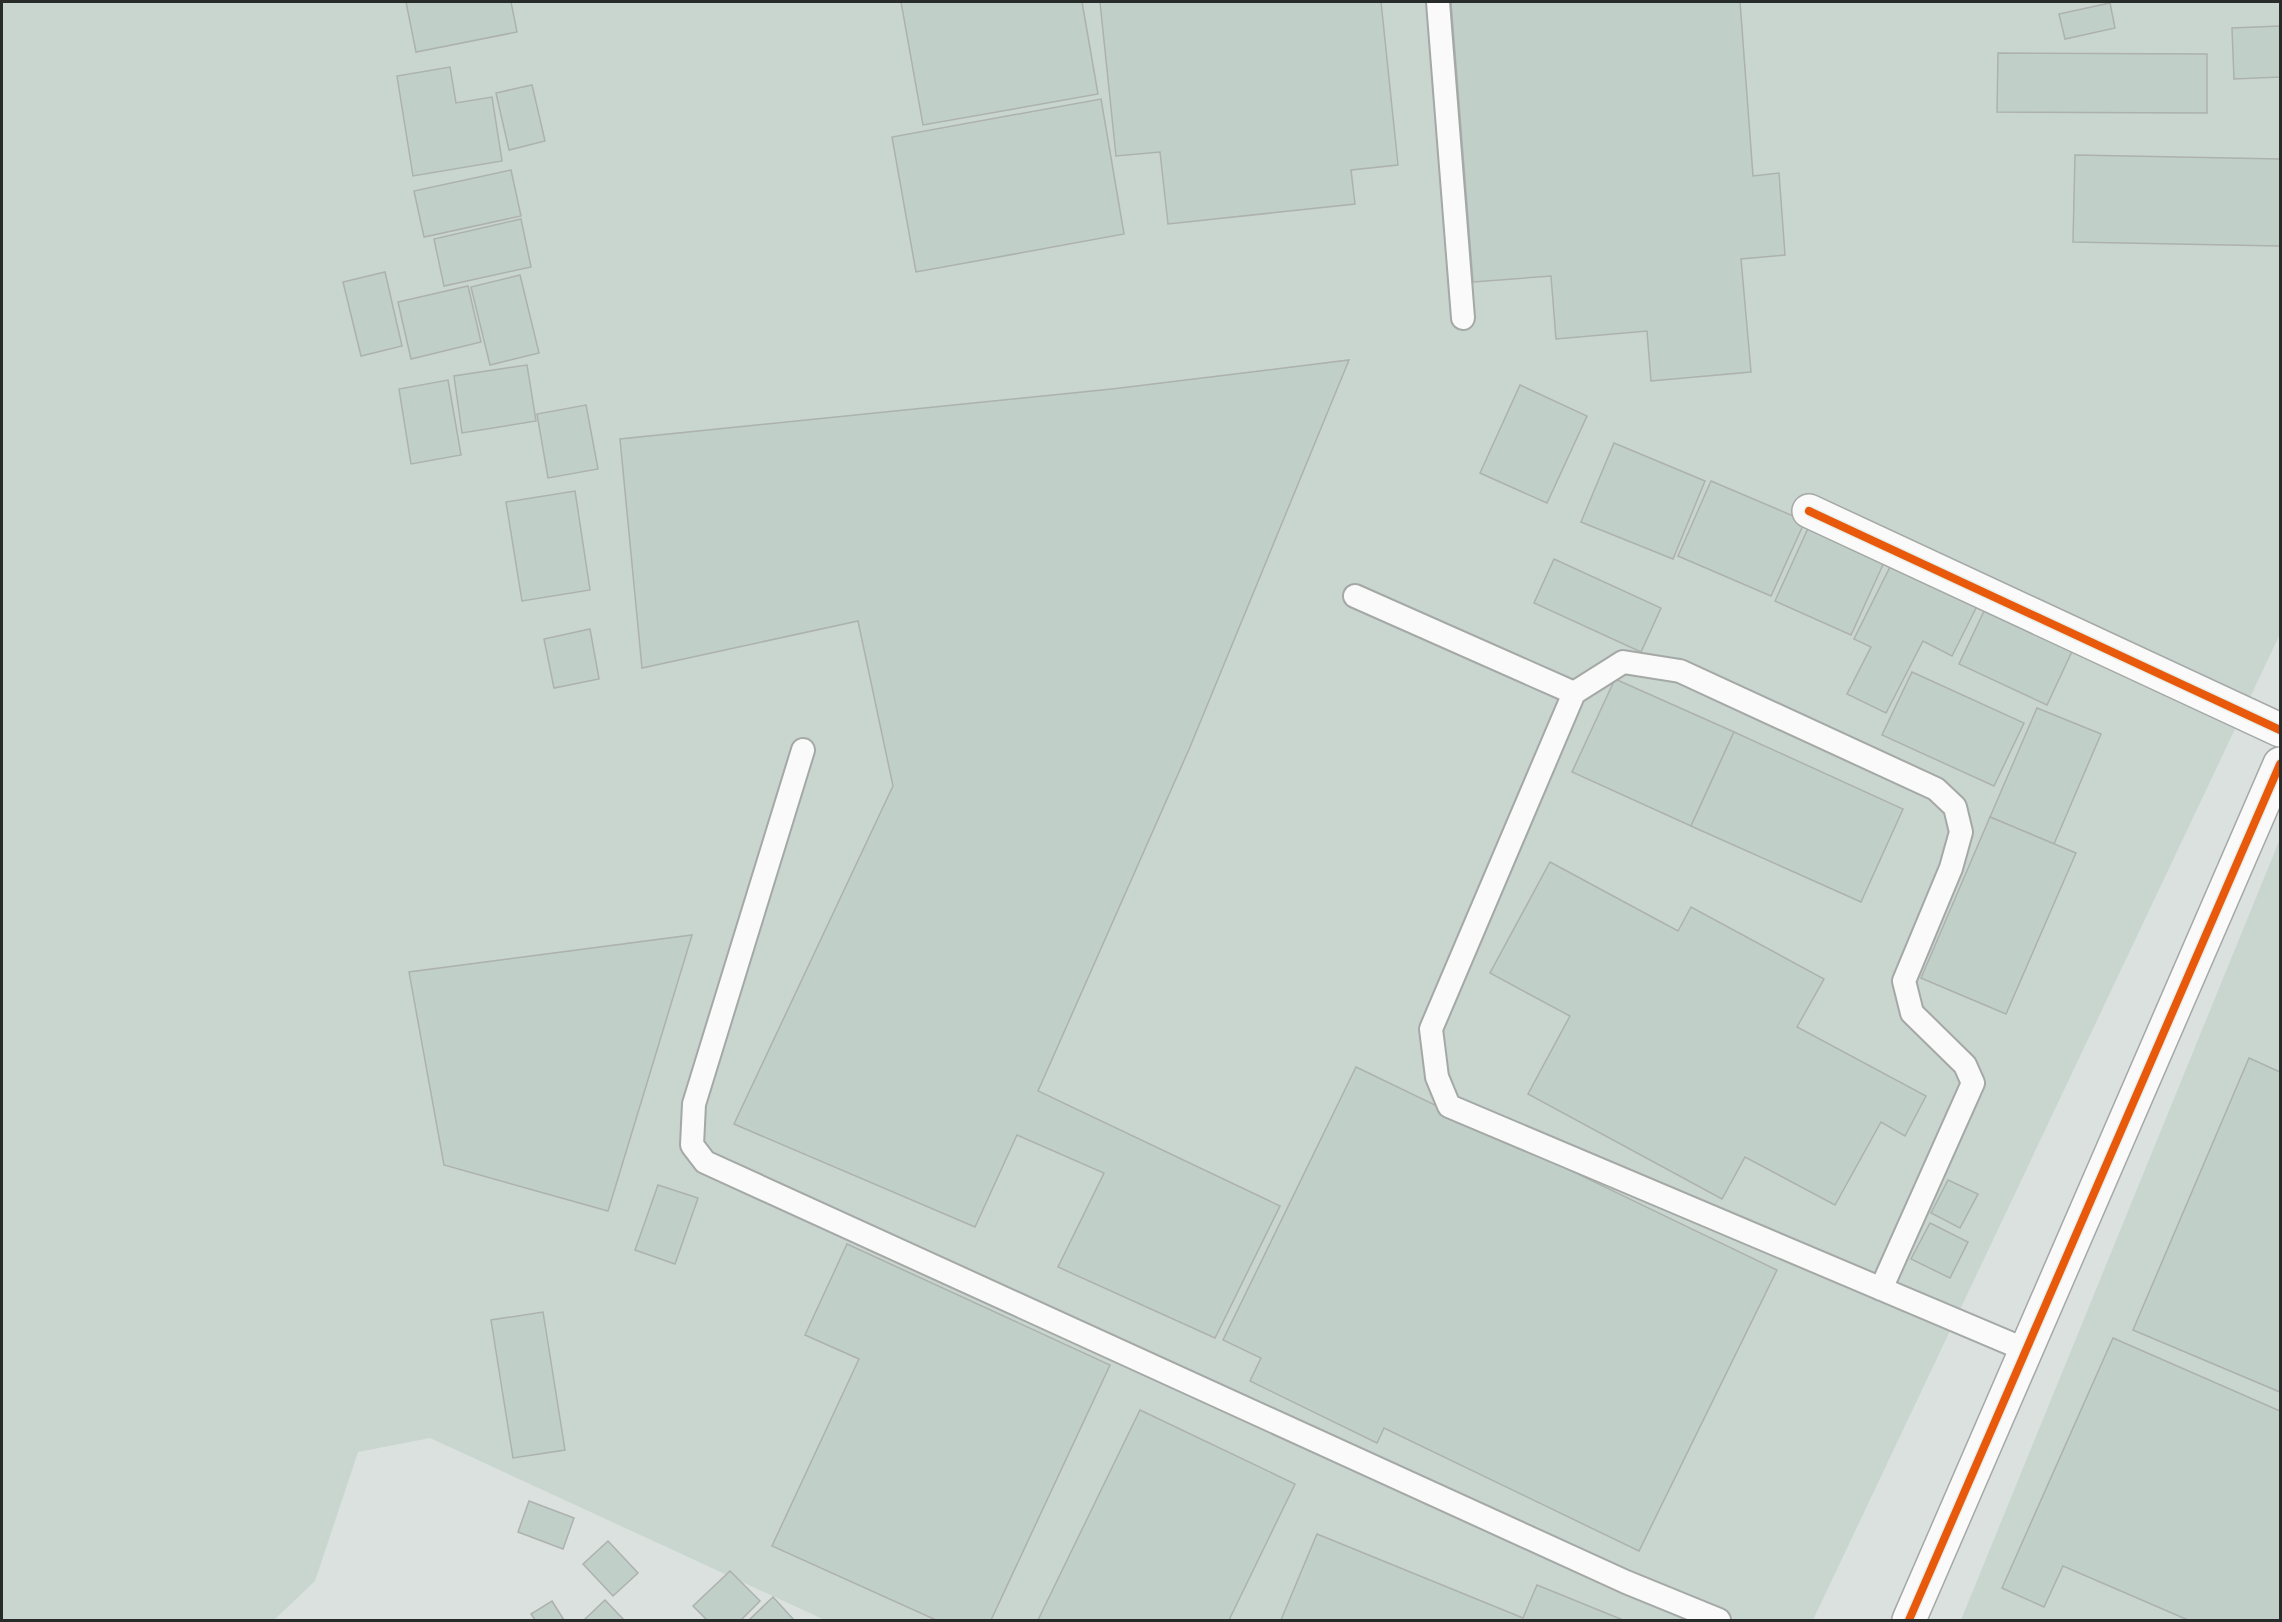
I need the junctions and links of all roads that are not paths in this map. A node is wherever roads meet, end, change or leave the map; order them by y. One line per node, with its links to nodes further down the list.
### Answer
1 (1438, 2): 2 (lane)
2 (1463, 318)
3 (1809, 511): 6 (street)
4 (1355, 596): 5 (lane)
5 (1574, 693): 9 (lane); 9 (lane)
6 (2280, 730)
7 (803, 750): 11 (lane)
8 (2280, 764): 10 (street)
9 (1881, 1289): 10 (lane)
10 (2026, 1350): 12 (street)
11 (1719, 1620)
12 (1909, 1620)

